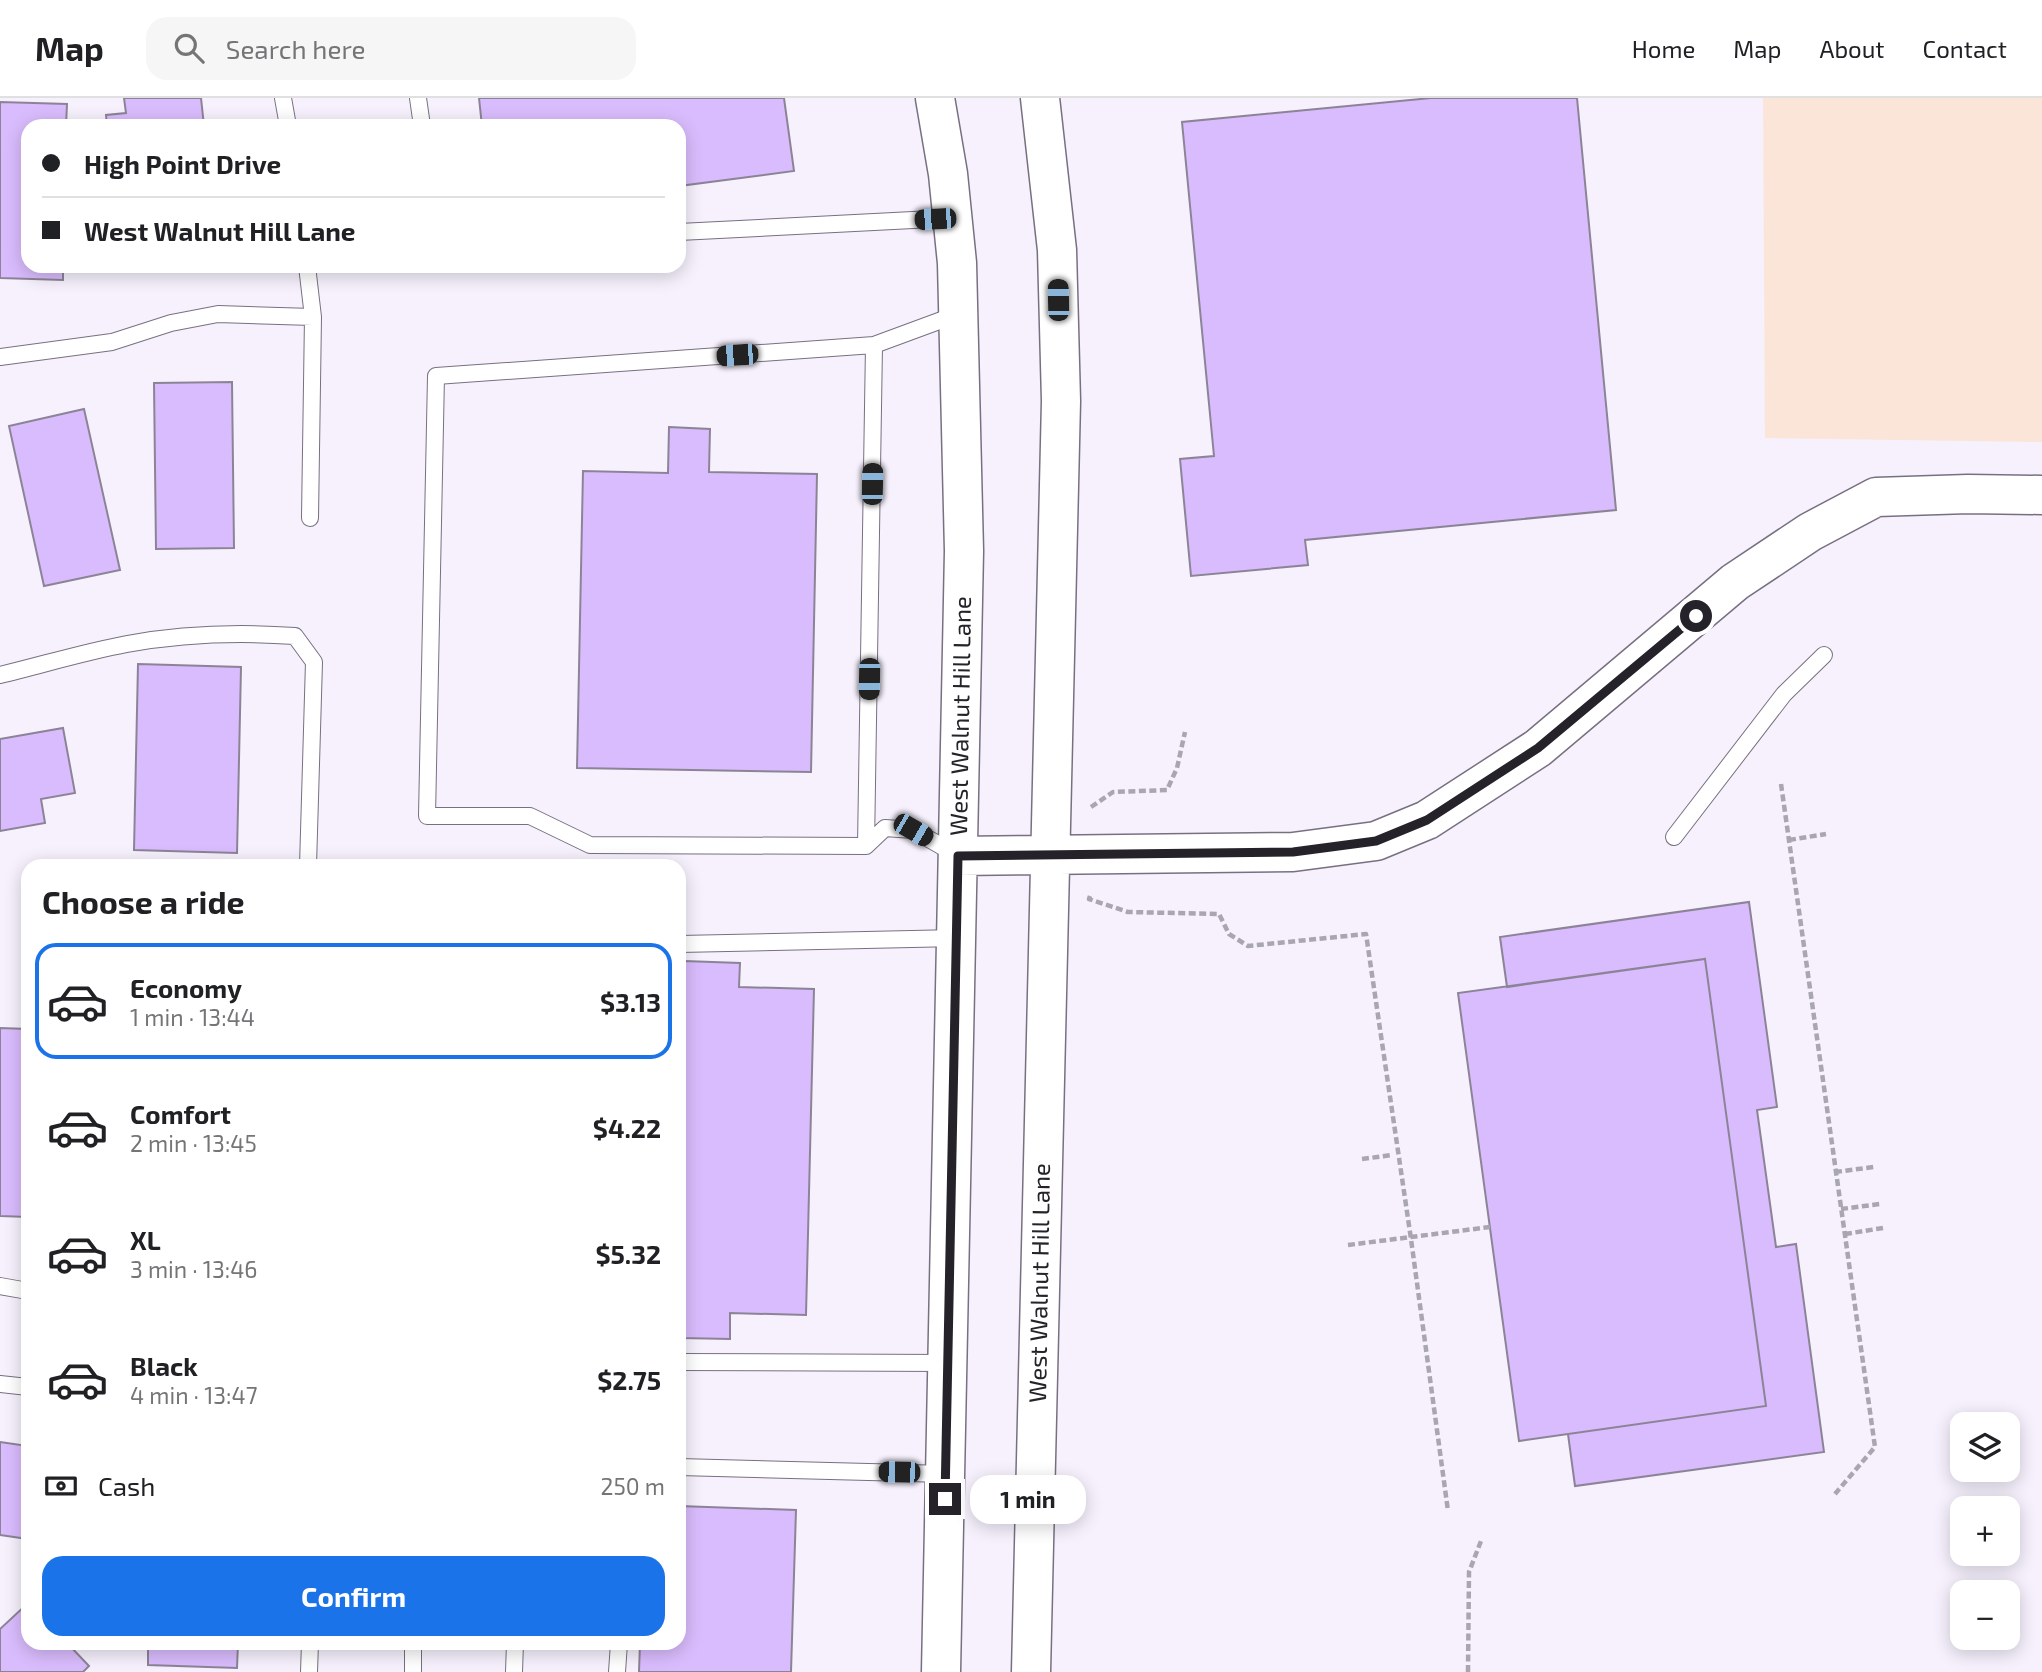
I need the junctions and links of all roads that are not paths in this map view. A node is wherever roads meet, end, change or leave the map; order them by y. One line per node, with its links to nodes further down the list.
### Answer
1 (283, 98): 5 (lane)
2 (418, 98): 6 (lane)
3 (935, 98): 7 (main road, West Walnut Hill Lane)
4 (1040, 98): 20 (main road, West Walnut Hill Lane)
5 (287, 119)
6 (421, 119)
7 (952, 218): 8 (lane); 10 (main road, West Walnut Hill Lane)
8 (686, 232)
9 (308, 273): 11 (lane)
10 (958, 314): 12 (lane); 21 (main road, West Walnut Hill Lane)
11 (313, 317): 13 (lane); 15 (lane)
12 (874, 345): 19 (lane); 19 (lane)
13 (0, 357)
14 (2042, 495): 20 (main road)
15 (310, 518)
16 (1824, 655): 18 (lane)
17 (0, 675): 22 (lane)
18 (1674, 837)
19 (866, 846): 21 (lane)
20 (1050, 855): 21 (main road); 42 (main road, West Walnut Hill Lane)
21 (958, 856): 23 (main road, West Walnut Hill Lane)
22 (308, 859)
23 (958, 938): 24 (lane); 28 (main road, West Walnut Hill Lane)
24 (686, 944)
25 (0, 1286): 26 (lane)
26 (21, 1290)
27 (686, 1362): 28 (lane)
28 (948, 1363): 32 (main road, West Walnut Hill Lane)
29 (0, 1384): 30 (lane)
30 (21, 1386)
31 (686, 1467): 32 (lane)
32 (946, 1474): 41 (main road, West Walnut Hill Lane)
33 (310, 1650): 37 (lane)
34 (413, 1650): 38 (lane)
35 (515, 1650): 39 (lane)
36 (619, 1650): 40 (lane)
37 (309, 1672)
38 (413, 1672)
39 (514, 1672)
40 (618, 1672)
41 (941, 1672)
42 (1031, 1672)

